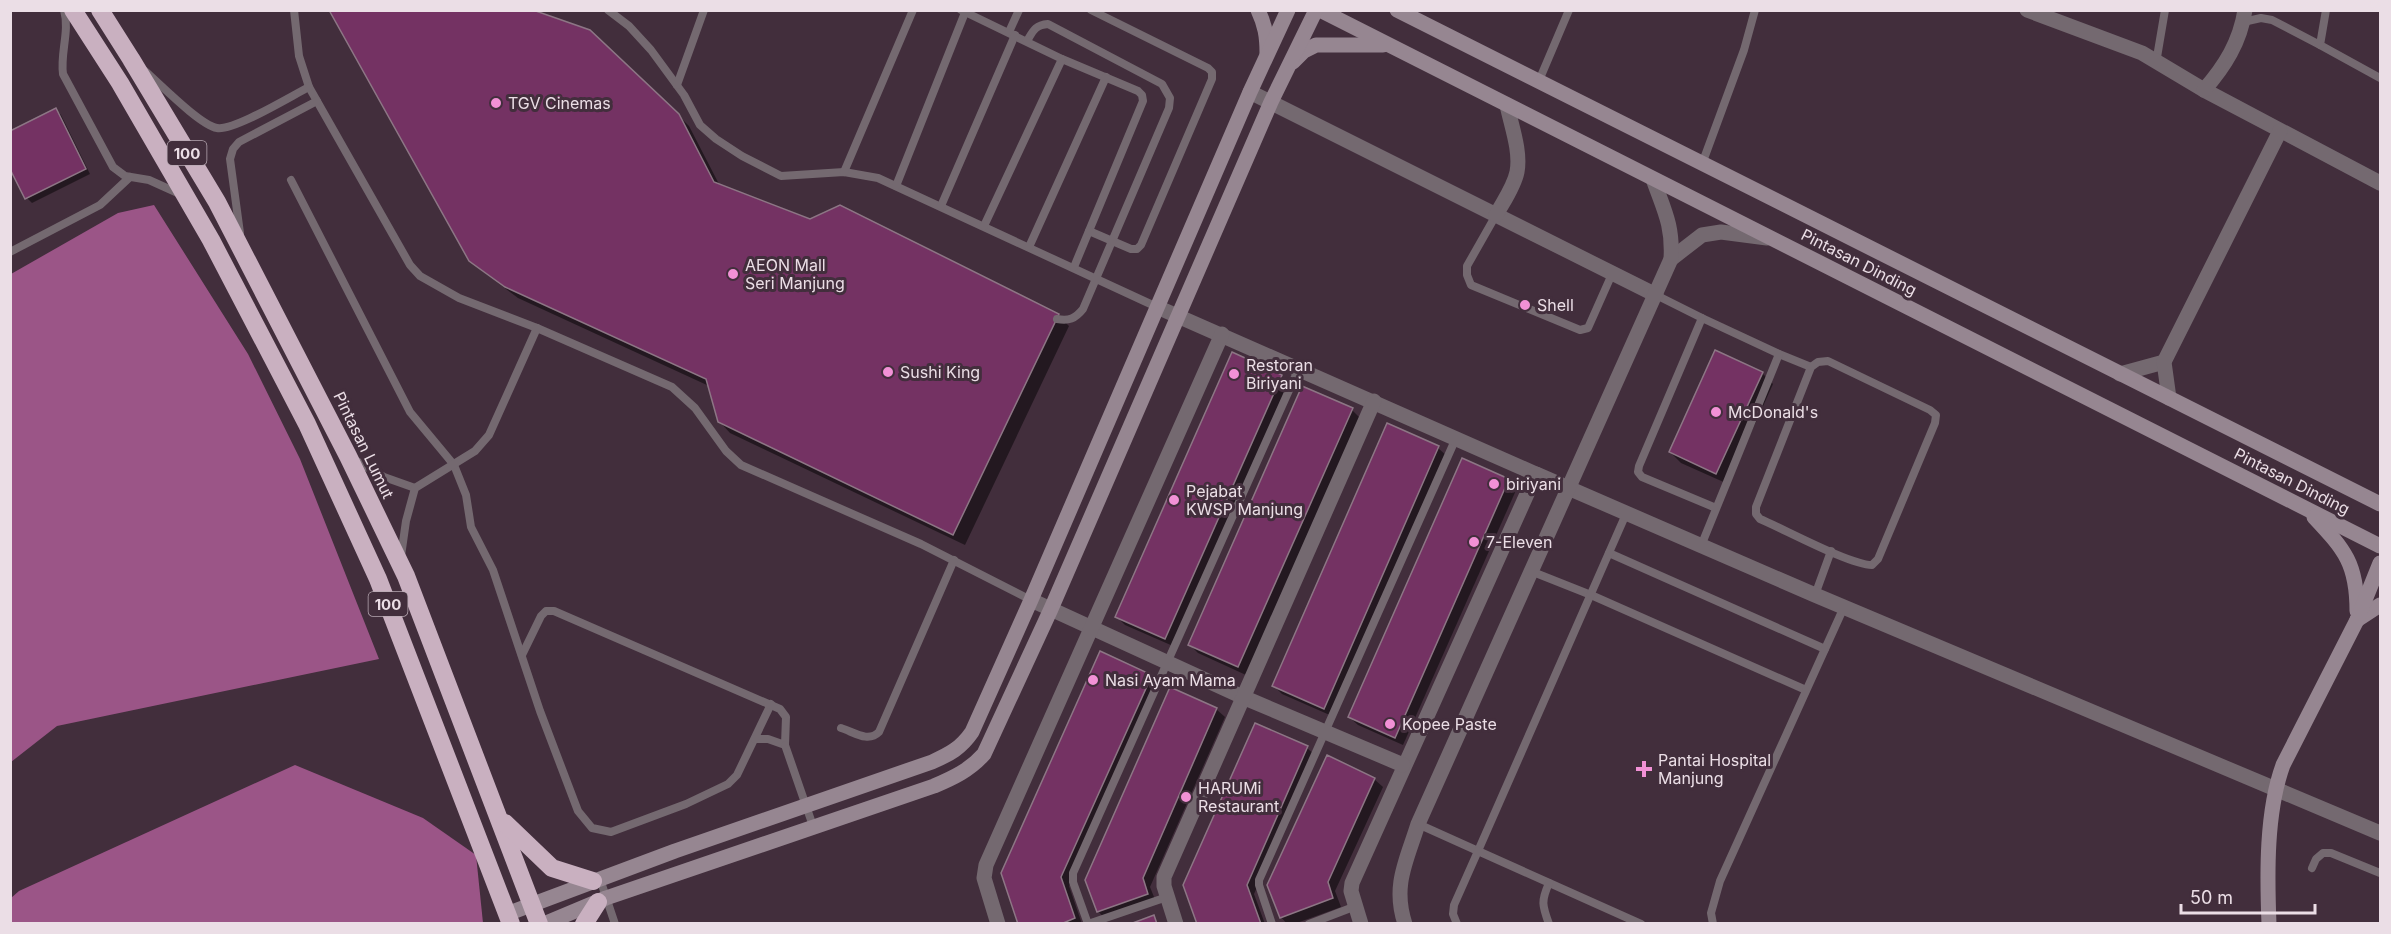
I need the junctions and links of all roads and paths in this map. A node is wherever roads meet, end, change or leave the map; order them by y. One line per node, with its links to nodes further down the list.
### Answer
1 (64, 10): 43 (lane)
2 (73, 10): 48 (highway, 100)
3 (100, 10): 26 (highway, Pintasan Lumut / 100)
4 (294, 10): 34 (lane)
5 (608, 10): 33 (lane)
6 (704, 10): 33 (lane)
7 (913, 10): 42 (lane)
8 (1019, 10): 21 (lane)
9 (1091, 10): 52 (lane)
10 (1258, 10): 25 (street)
11 (1288, 10): 25 (street)
12 (1318, 10): 23 (street, Pintasan Dinding); 29 (street)
13 (1397, 10): 32 (street, Pintasan Dinding)
14 (1569, 10): 32 (lane)
15 (1755, 10): 41 (lane)
16 (2027, 10): 28 (street)
17 (2165, 10): 28 (lane)
18 (2326, 10): 24 (lane)
19 (965, 11): 21 (lane); 47 (lane)
20 (2244, 16): 24 (lane); 35 (street)
21 (1012, 34): 22 (lane); 49 (lane)
22 (1027, 41): 27 (lane); 64 (lane, bridge)
23 (1389, 45): 29 (street); 39 (street, Pintasan Dinding)
24 (2320, 45): 31 (lane)
25 (1267, 58): 36 (street)
26 (131, 59): 34 (lane); 55 (highway, Pintasan Lumut / 100)
27 (1062, 59): 30 (lane); 51 (lane)
28 (2156, 63): 35 (street)
29 (1286, 70): 38 (street)
30 (1106, 77): 52 (lane); 54 (lane)
31 (2380, 78)
32 (1538, 83): 41 (street, Pintasan Dinding)
33 (677, 85): 42 (lane)
34 (309, 87): 37 (lane)
35 (2204, 90): 40 (street)
36 (1250, 92): 38 (street); 61 (street)
37 (317, 101): 55 (lane); 65 (lane)
38 (1271, 102): 50 (street); 62 (street)
39 (1508, 105): 44 (street, Pintasan Dinding); 50 (street)
40 (2280, 131): 46 (street); 68 (street)
41 (1701, 165): 71 (street, Pintasan Dinding)
42 (844, 172): 47 (lane)
43 (130, 177): 48 (lane); 56 (lane)
44 (1653, 179): 53 (street, Pintasan Dinding); 57 (street)
45 (291, 180): 76 (lane)
46 (2380, 183)
47 (896, 186): 49 (lane)
48 (186, 197): 126 (highway, 100)
49 (941, 206): 51 (lane)
50 (1496, 215): 59 (street); 59 (lane)
51 (984, 226): 54 (lane)
52 (1089, 231): 58 (lane)
53 (1772, 238): 57 (street); 82 (street, Pintasan Dinding)
54 (1029, 247): 58 (lane)
55 (242, 248): 75 (highway, Pintasan Lumut / 100)
56 (10, 252)
57 (1671, 259): 60 (street)
58 (1074, 267): 61 (lane)
59 (1612, 273): 60 (street)
60 (1656, 295): 63 (lane); 79 (street)
61 (1157, 307): 62 (street); 94 (street)
62 (1180, 318): 66 (street); 97 (street)
63 (1702, 318): 67 (lane); 81 (lane)
64 (1057, 319)
65 (537, 328): 76 (lane); 88 (lane)
66 (1222, 334): 70 (street); 99 (street)
67 (1779, 354): 69 (lane); 81 (lane)
68 (2164, 362): 71 (street); 72 (street)
69 (1811, 367): 86 (lane); 86 (lane)
70 (1299, 368): 73 (street); 102 (lane)
71 (2120, 374): 72 (street, Pintasan Dinding)
72 (2169, 398): 80 (street, Pintasan Dinding)
73 (1374, 401): 74 (street); 104 (street)
74 (1456, 437): 77 (street); 107 (lane)
75 (348, 456): 78 (lane); 90 (highway, Pintasan Lumut / 100)
76 (454, 465): 78 (lane); 101 (lane)
77 (1536, 474): 79 (street); 110 (street)
78 (415, 488): 90 (lane)
79 (1569, 488): 83 (street); 91 (street)
80 (2380, 504)
81 (1716, 508): 84 (lane)
82 (2304, 508): 85 (street, Pintasan Dinding); 98 (street)
83 (1626, 514): 84 (street); 87 (lane)
84 (1701, 546): 93 (street)
85 (2380, 546)
86 (1831, 551): 93 (lane)
87 (1609, 553): 92 (lane); 100 (lane)
88 (954, 560): 94 (lane); 106 (lane)
89 (2380, 563): 98 (street)
90 (400, 565): 113 (highway, Pintasan Lumut / 100)
91 (1533, 572): 92 (lane); 114 (street)
92 (1591, 595): 103 (lane); 117 (lane)
93 (1815, 595): 96 (street)
94 (1031, 600): 97 (street); 112 (street)
95 (2380, 605): 98 (street)
96 (1844, 607): 100 (lane); 111 (street)
97 (1052, 609): 99 (street); 115 (street)
98 (2357, 620): 111 (street)
99 (1092, 628): 102 (street); 131 (street)
100 (1825, 649): 103 (lane)
101 (522, 655): 105 (lane); 108 (lane)
102 (1168, 663): 104 (street); 132 (lane)
103 (1806, 690): 141 (lane)
104 (1245, 698): 107 (street); 122 (street)
105 (771, 704): 108 (lane); 109 (lane)
106 (841, 728)
107 (1326, 733): 110 (street); 134 (lane)
108 (755, 739): 109 (lane)
109 (785, 745): 112 (lane)
110 (1403, 765): 125 (street)
111 (2274, 789): 116 (street); 142 (street)
112 (806, 804): 115 (lane); 120 (street)
113 (500, 818): 120 (highway); 124 (highway, Pintasan Lumut / 100)
114 (1418, 824): 117 (lane); 137 (street)
115 (813, 826): 123 (street)
116 (2380, 833)
117 (1478, 851): 121 (lane); 138 (lane)
118 (2312, 868): 119 (lane)
119 (2380, 873)
120 (596, 880): 123 (lane); 124 (street)
121 (1549, 883): 139 (lane); 140 (lane)
122 (1167, 897): 132 (lane); 133 (street)
123 (602, 900): 128 (street); 129 (highway); 130 (lane)
124 (532, 905): 126 (street); 127 (highway, Pintasan Lumut / 100)
125 (1356, 906): 135 (lane); 136 (street)
126 (509, 919)
127 (539, 924)
128 (544, 924)
129 (584, 924)
130 (615, 924)
131 (998, 924)
132 (1088, 924)
133 (1176, 924)
134 (1272, 924)
135 (1309, 924)
136 (1361, 924)
137 (1405, 924)
138 (1457, 924)
139 (1549, 924)
140 (1641, 924)
141 (1713, 924)
142 (2269, 924)

